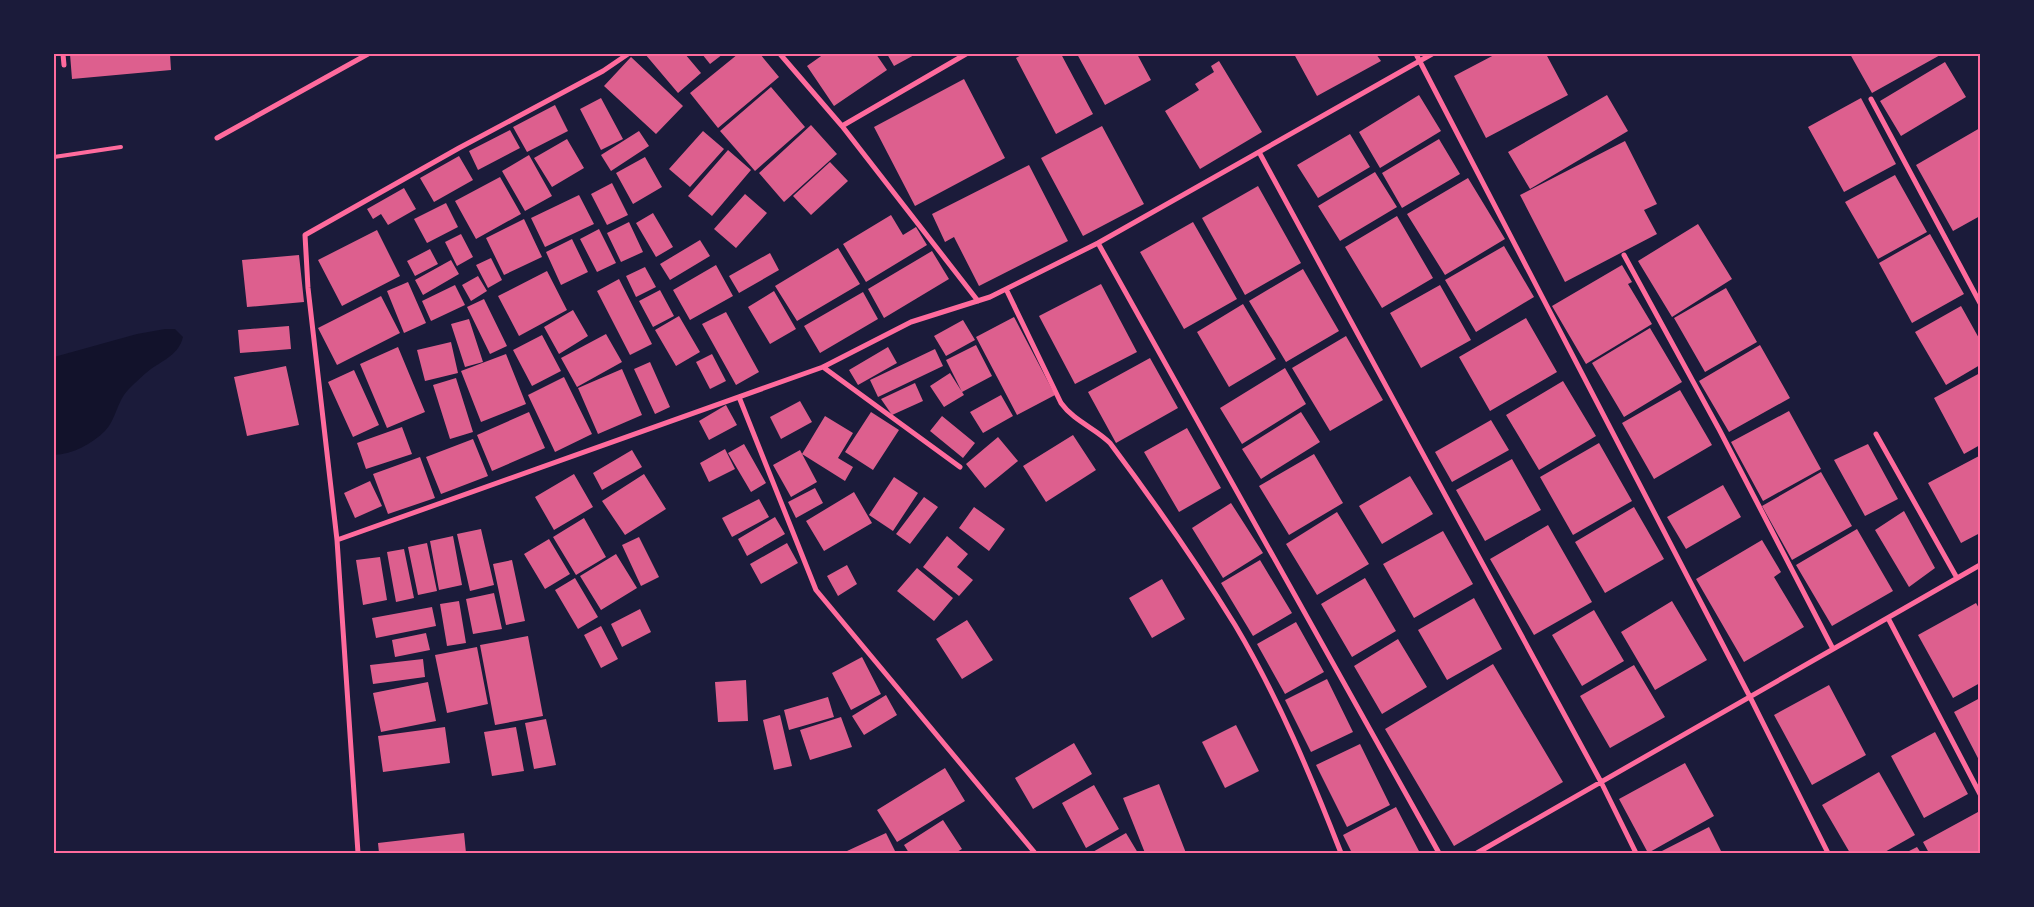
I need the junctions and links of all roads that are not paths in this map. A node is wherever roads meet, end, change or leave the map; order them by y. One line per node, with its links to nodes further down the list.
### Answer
1 (63, 54): 9 (street)
2 (368, 54): 12 (street)
3 (628, 54): 25 (street)
4 (780, 54): 11 (street)
5 (966, 54): 11 (street)
6 (1416, 54): 8 (street)
7 (1432, 54): 8 (street)
8 (1419, 60): 14 (street); 30 (street)
9 (64, 65)
10 (1871, 99): 20 (street)
11 (842, 126): 19 (street)
12 (217, 138)
13 (120, 147): 15 (lane)
14 (1259, 152): 16 (street); 31 (street)
15 (54, 157)
16 (1098, 243): 18 (street); 36 (street)
17 (1624, 255): 29 (street)
18 (1006, 289): 19 (street); 35 (street)
19 (978, 301): 21 (street)
20 (1980, 303)
21 (823, 367): 22 (street); 24 (street)
22 (739, 397): 25 (street); 34 (street)
23 (1876, 434): 27 (street)
24 (960, 467)
25 (337, 540): 33 (street)
26 (1980, 565): 27 (street)
27 (1957, 578): 28 (street)
28 (1888, 618): 29 (street); 32 (street)
29 (1833, 649): 30 (street)
30 (1750, 697): 31 (street); 39 (street)
31 (1601, 782): 37 (street); 38 (street)
32 (1980, 794)
33 (358, 853)
34 (1035, 853)
35 (1341, 853)
36 (1439, 853)
37 (1477, 853)
38 (1636, 853)
39 (1828, 853)

